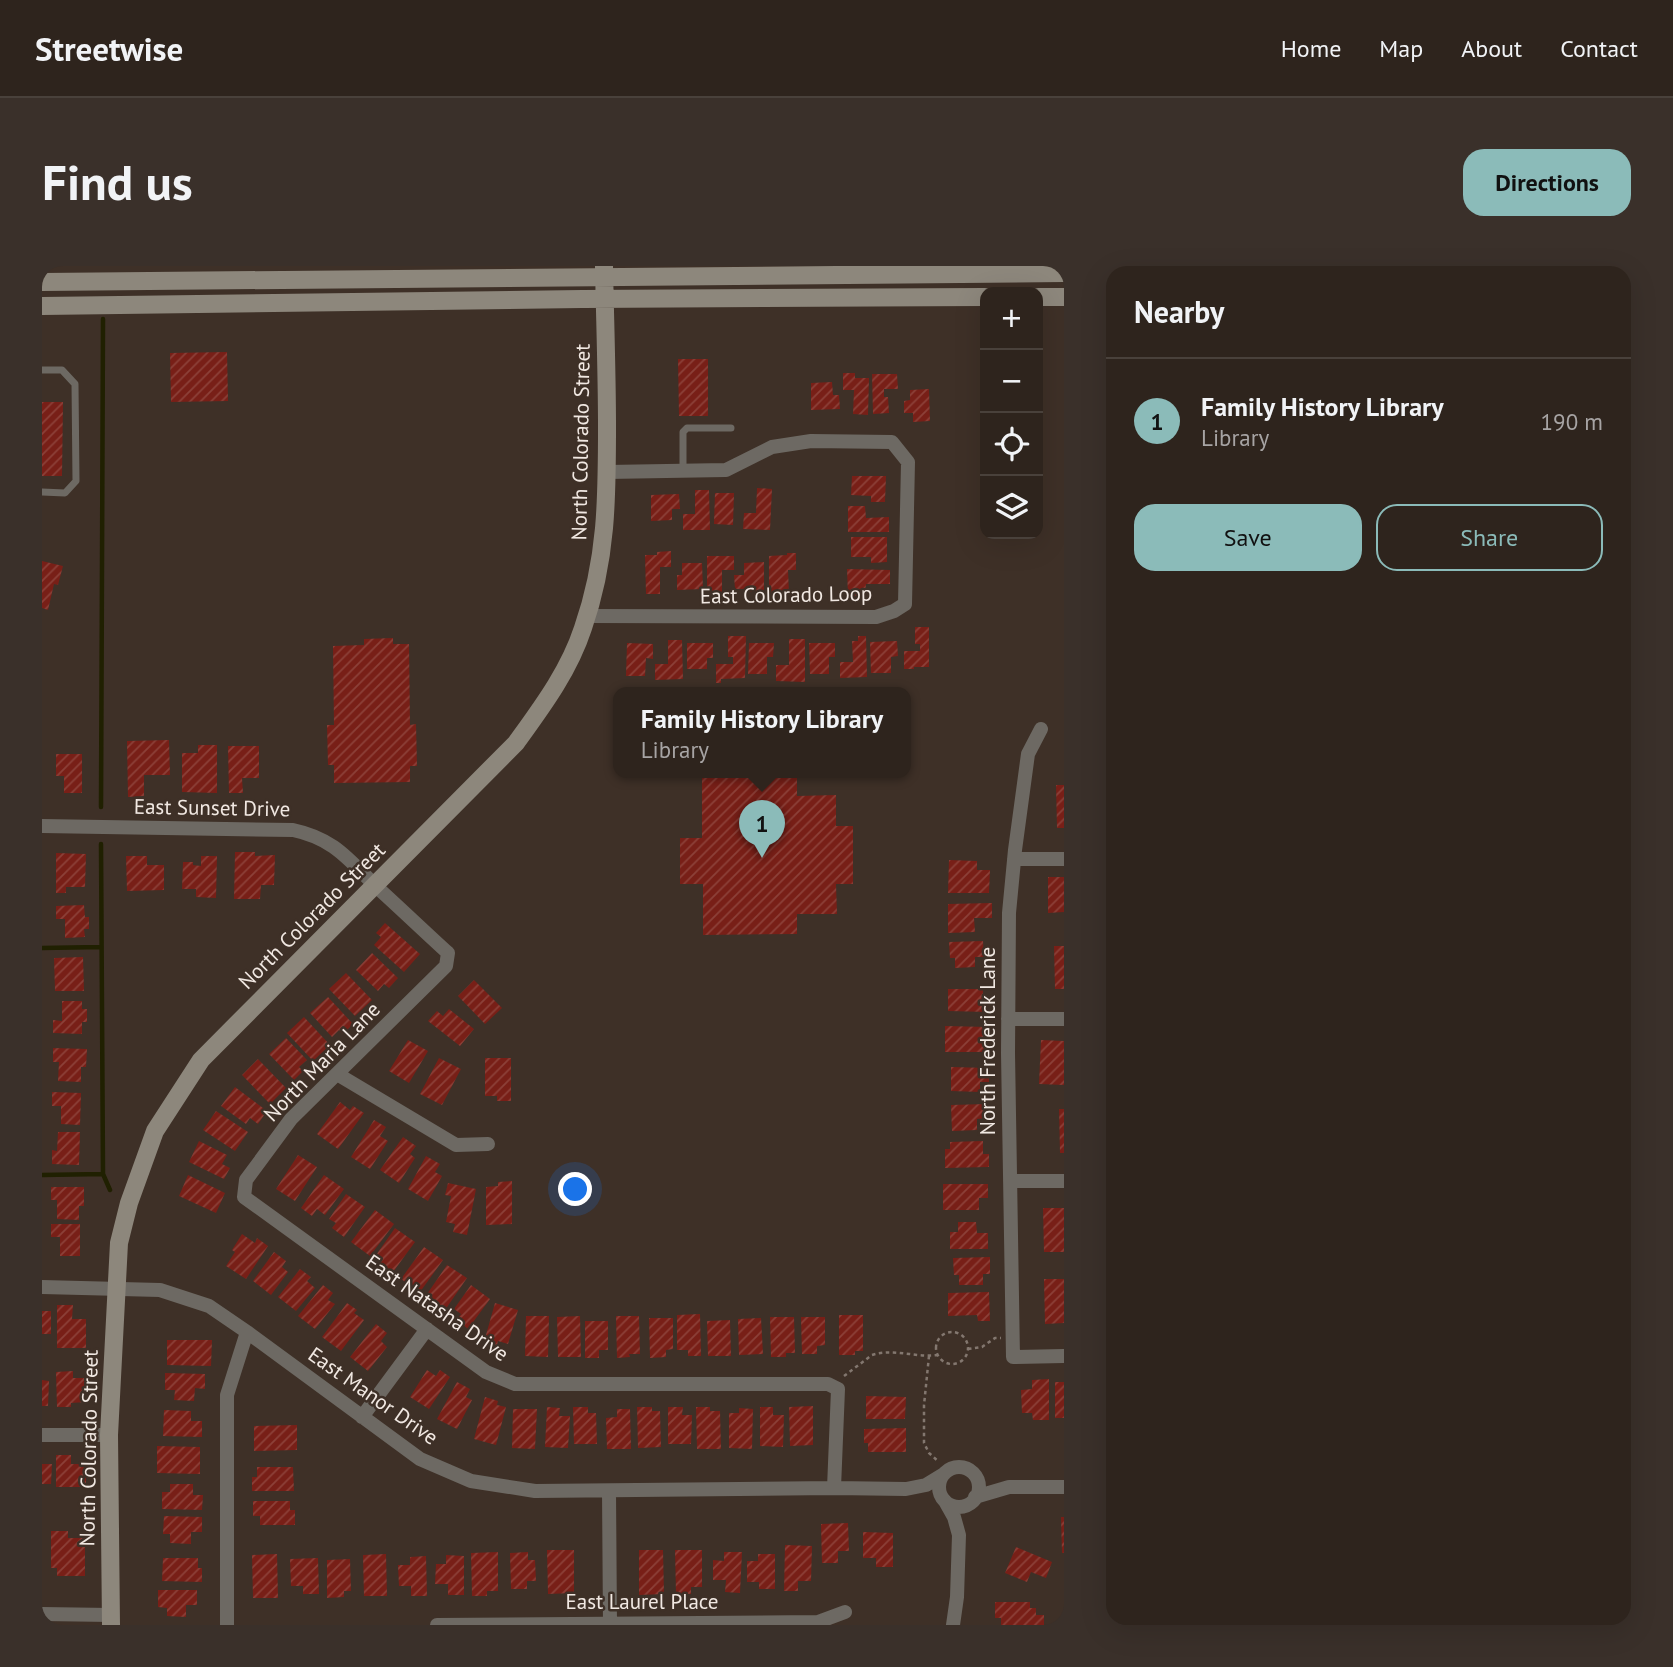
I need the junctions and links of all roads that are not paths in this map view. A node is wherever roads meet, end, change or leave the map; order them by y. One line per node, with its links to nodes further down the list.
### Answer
1 (901, 270): 2 (main road); 3 (main road)
2 (604, 271): 4 (main road); 8 (main road, North Colorado Street)
3 (1064, 273)
4 (42, 282)
5 (980, 297): 8 (main road)
6 (1043, 297): 7 (main road)
7 (1064, 297)
8 (605, 299): 9 (main road); 13 (main road, North Colorado Street)
9 (42, 306)
10 (42, 370): 14 (lane)
11 (732, 428): 12 (lane)
12 (683, 470): 13 (street, East Colorado Loop); 15 (street, East Colorado Loop)
13 (607, 472): 15 (main road, North Colorado Street)
14 (42, 492)
15 (586, 616): 20 (main road, North Colorado Street)
16 (1041, 729): 18 (street, North Frederick Lane)
17 (42, 826): 20 (street, East Sunset Drive)
18 (1014, 859): 19 (street); 23 (street, North Frederick Lane)
19 (1064, 859)
20 (375, 885): 21 (street, East Sunset Drive); 30 (main road, North Colorado Street)
21 (446, 966): 24 (street, North Maria Lane)
22 (1064, 1018): 23 (street)
23 (1008, 1019): 26 (street, North Frederick Lane)
24 (337, 1074): 25 (street); 28 (street, North Maria Lane)
25 (488, 1144)
26 (1010, 1181): 27 (street); 33 (street, North Frederick Lane)
27 (1064, 1181)
28 (244, 1197): 31 (street, East Natasha Drive)
29 (42, 1287): 30 (street, East Manor Drive)
30 (116, 1288): 32 (street, East Manor Drive); 36 (main road, North Colorado Street)
31 (427, 1329): 34 (street); 41 (street, East Natasha Drive)
32 (247, 1332): 34 (street, East Manor Drive); 51 (street)
33 (1064, 1356)
34 (362, 1417): 43 (street, East Manor Drive)
35 (42, 1435): 36 (street)
36 (109, 1435): 49 (main road, North Colorado Street)
37 (942, 1468): 38 (street); 42 (street, East Manor Drive); 45 (street)
38 (971, 1472): 39 (street); 44 (street)
39 (1009, 1487): 40 (street); 44 (street)
40 (1064, 1487)
41 (834, 1488): 42 (street, East Manor Drive); 43 (street, East Manor Drive)
42 (906, 1489): 45 (street, East Manor Drive)
43 (608, 1491): 50 (street)
44 (975, 1498): 45 (street); 46 (street)
45 (944, 1501): 46 (street)
46 (959, 1535): 53 (street)
47 (845, 1612): 50 (street, East Laurel Place)
48 (42, 1614): 49 (street)
49 (111, 1620)
50 (610, 1624): 52 (street, East Laurel Place)
51 (227, 1625)
52 (437, 1625)
53 (953, 1625)

